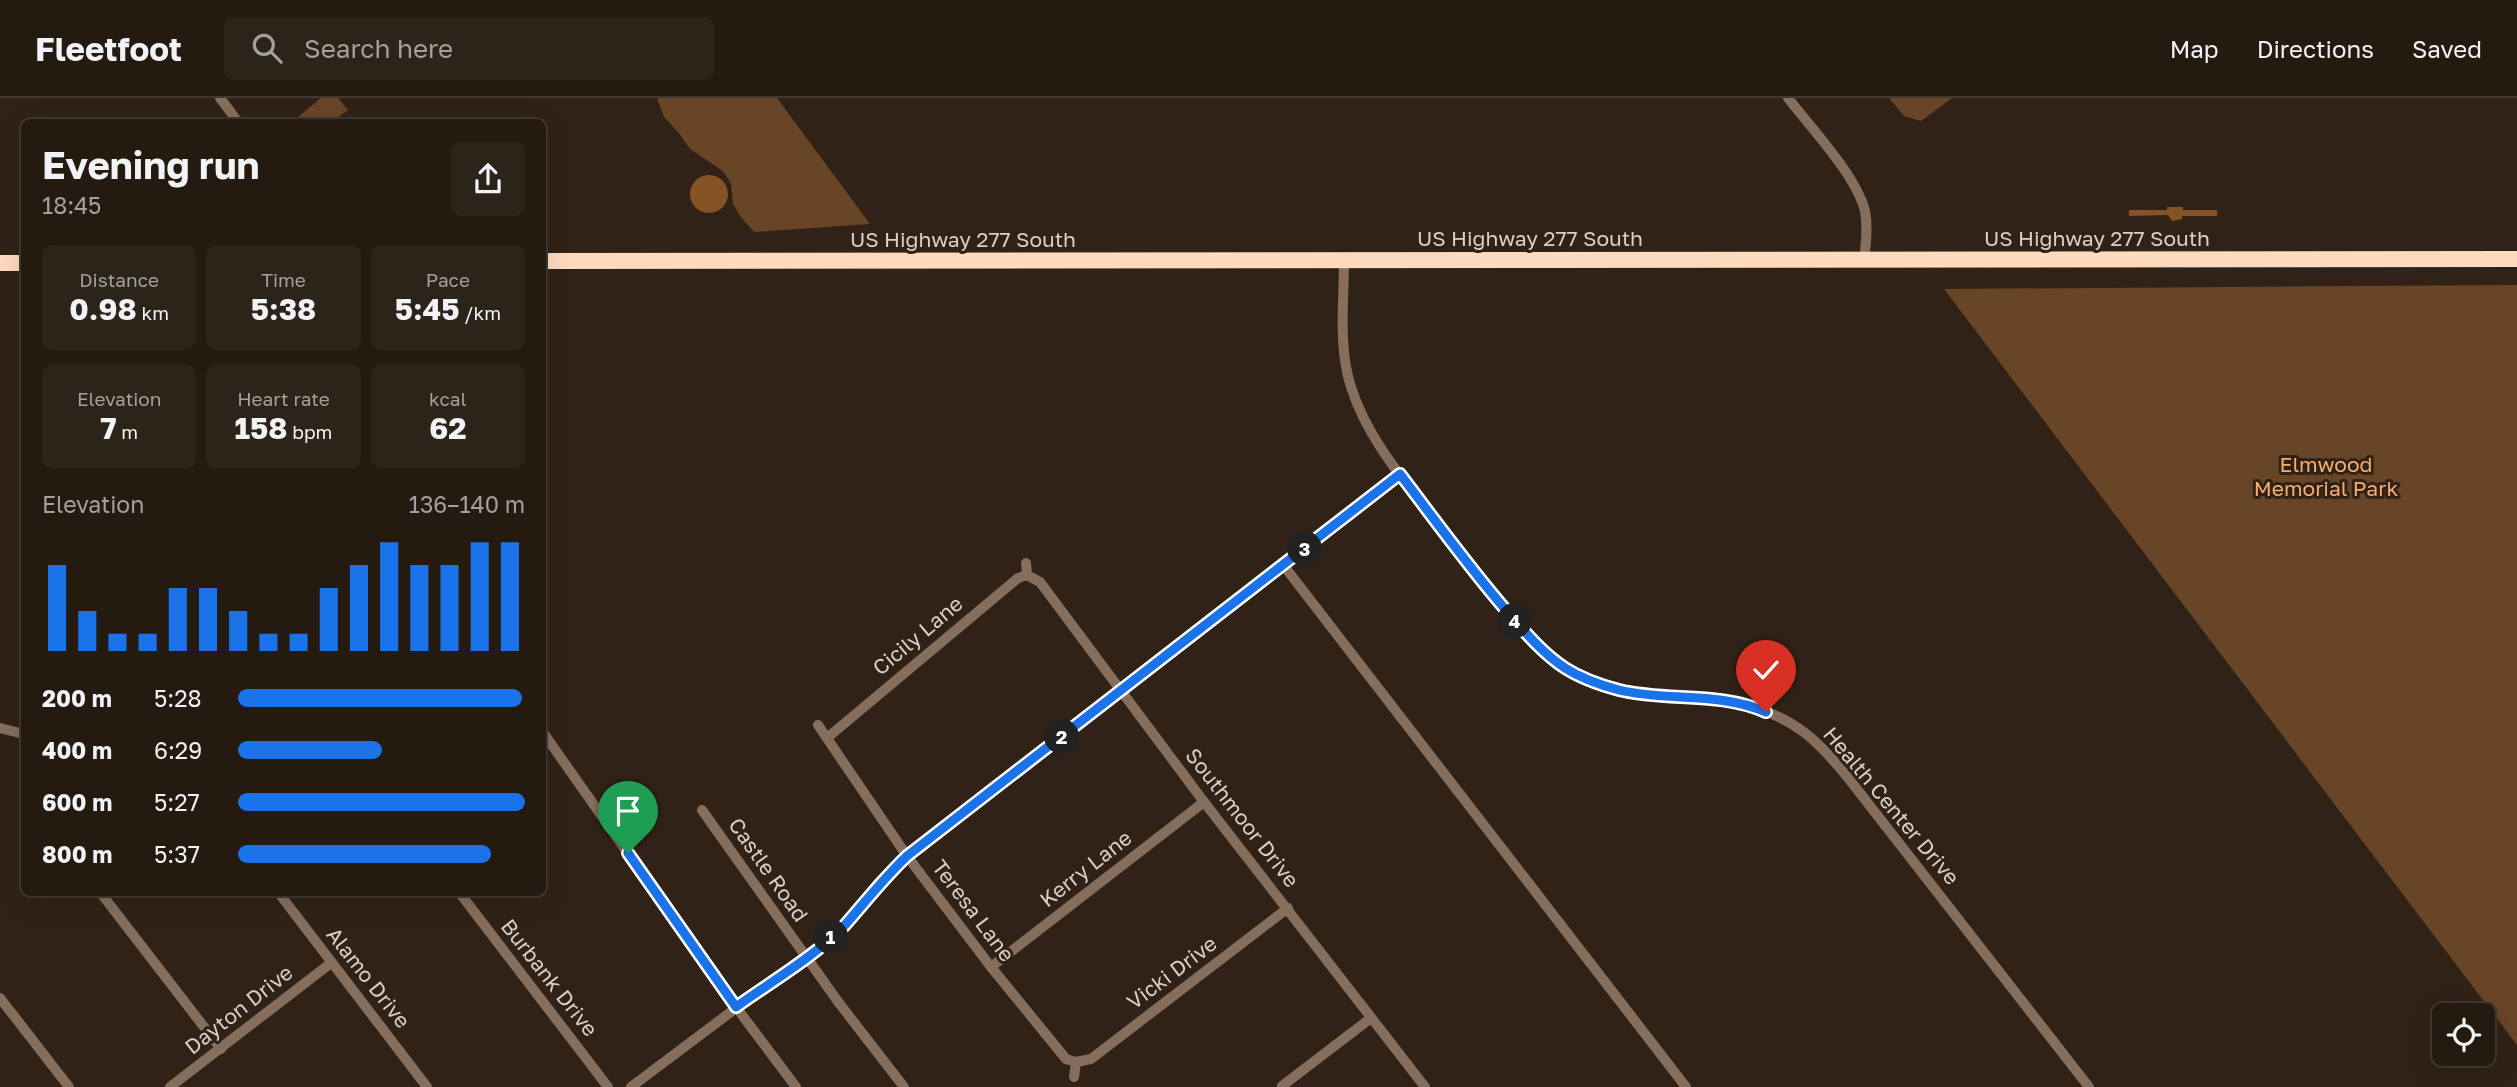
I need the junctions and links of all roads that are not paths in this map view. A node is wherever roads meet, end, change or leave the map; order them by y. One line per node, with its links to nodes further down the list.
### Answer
1 (220, 98): 3 (street)
2 (1788, 98): 6 (street)
3 (236, 119)
4 (2517, 259): 6 (highway, US Highway 277 South)
5 (1345, 260): 6 (highway, US Highway 277 South); 7 (highway, US Highway 277 South); 10 (street, Health Center Drive)
6 (1864, 260)
7 (546, 261)
8 (0, 263): 9 (highway)
9 (21, 263)
10 (1400, 474): 12 (street); 46 (street, Health Center Drive)
11 (1026, 563): 13 (street)
12 (1284, 566): 14 (street); 45 (street)
13 (1027, 575): 14 (street, Southmoor Drive); 19 (street, Cicily Lane)
14 (1121, 691): 20 (street, Southmoor Drive); 22 (street)
15 (817, 725): 19 (street, Teresa Lane)
16 (0, 728): 17 (street)
17 (21, 733)
18 (546, 737): 31 (street)
19 (827, 738): 22 (street, Teresa Lane)
20 (1204, 802): 26 (street, Southmoor Drive); 29 (street, Kerry Lane)
21 (702, 810): 27 (street, Castle Road)
22 (907, 856): 27 (street); 29 (street, Teresa Lane)
23 (103, 896): 33 (street)
24 (281, 896): 28 (street, Alamo Drive)
25 (462, 896): 40 (street, Burbank Drive)
26 (1288, 908): 32 (street, Southmoor Drive); 34 (street, Vicki Drive)
27 (806, 957): 31 (street); 43 (street, Castle Road)
28 (331, 963): 33 (street, Dayton Drive); 39 (street, Alamo Drive)
29 (991, 967): 34 (street, Teresa Lane)
30 (0, 998): 37 (street)
31 (736, 1007): 41 (street); 42 (street)
32 (1371, 1018): 36 (street); 44 (street, Southmoor Drive)
33 (220, 1049): 38 (street, Dayton Drive)
34 (1076, 1062): 35 (street)
35 (1074, 1077)
36 (1282, 1086)
37 (69, 1087)
38 (170, 1087)
39 (427, 1087)
40 (608, 1087)
41 (631, 1087)
42 (796, 1087)
43 (904, 1087)
44 (1424, 1087)
45 (1686, 1087)
46 (2089, 1087)

